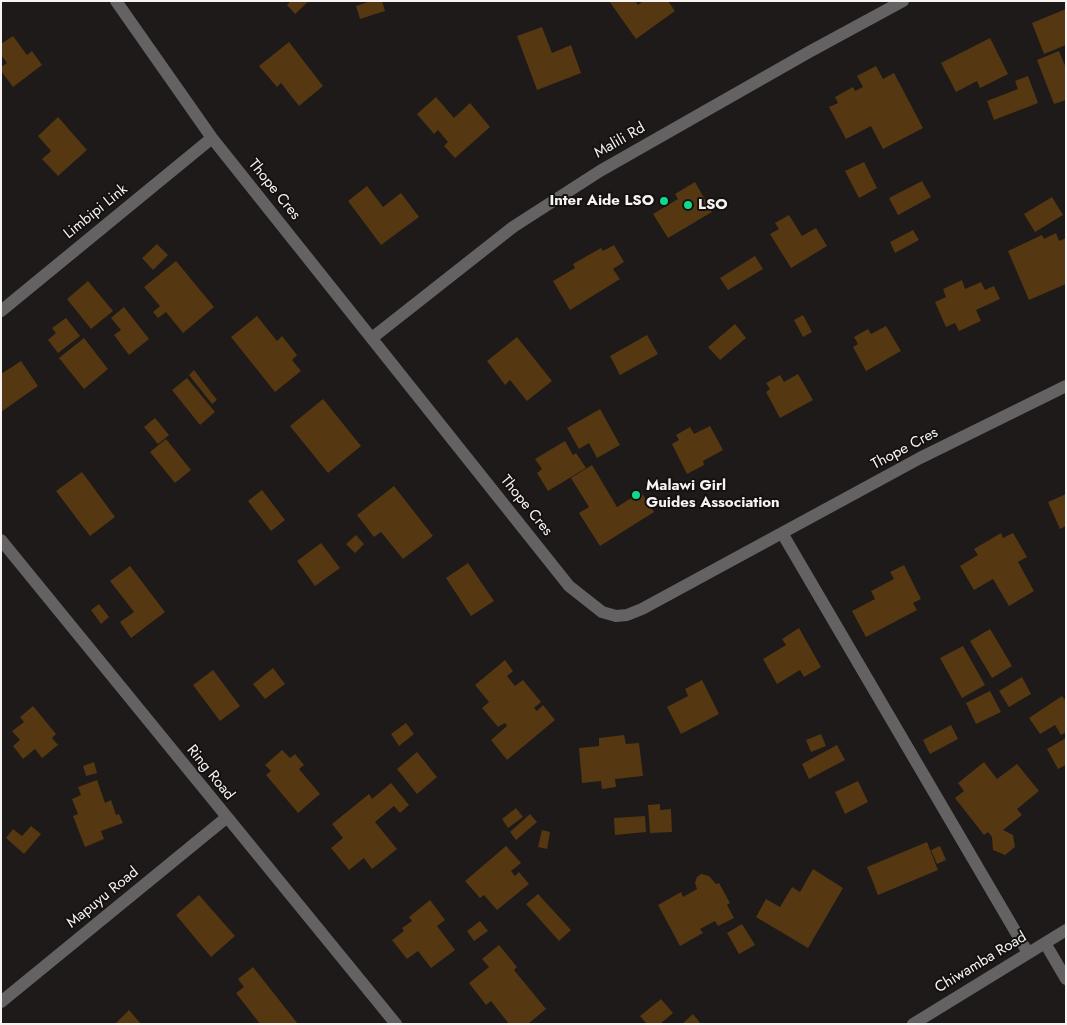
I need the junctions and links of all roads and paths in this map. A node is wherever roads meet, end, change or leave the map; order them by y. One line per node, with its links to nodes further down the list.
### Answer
1 (116, 1): 3 (street, Thope Cres)
2 (903, 1): 5 (street, Malili Rd)
3 (212, 138): 4 (street, Limbipi Link); 5 (street, Thope Cres)
4 (1, 311)
5 (372, 338): 7 (street, Thope Cres)
6 (1066, 386): 7 (street, Thope Cres)
7 (782, 533): 12 (street)
8 (1, 540): 9 (street, Ring Road)
9 (226, 818): 14 (street, Mapuyu Road); 15 (street, Ring Road)
10 (1066, 930): 11 (street, Chiwamba Road)
11 (1045, 943): 12 (street, Chiwamba Road); 13 (street)
12 (1028, 953): 16 (street, Chiwamba Road)
13 (1066, 979)
14 (1, 1002)
15 (396, 1024)
16 (913, 1024)

